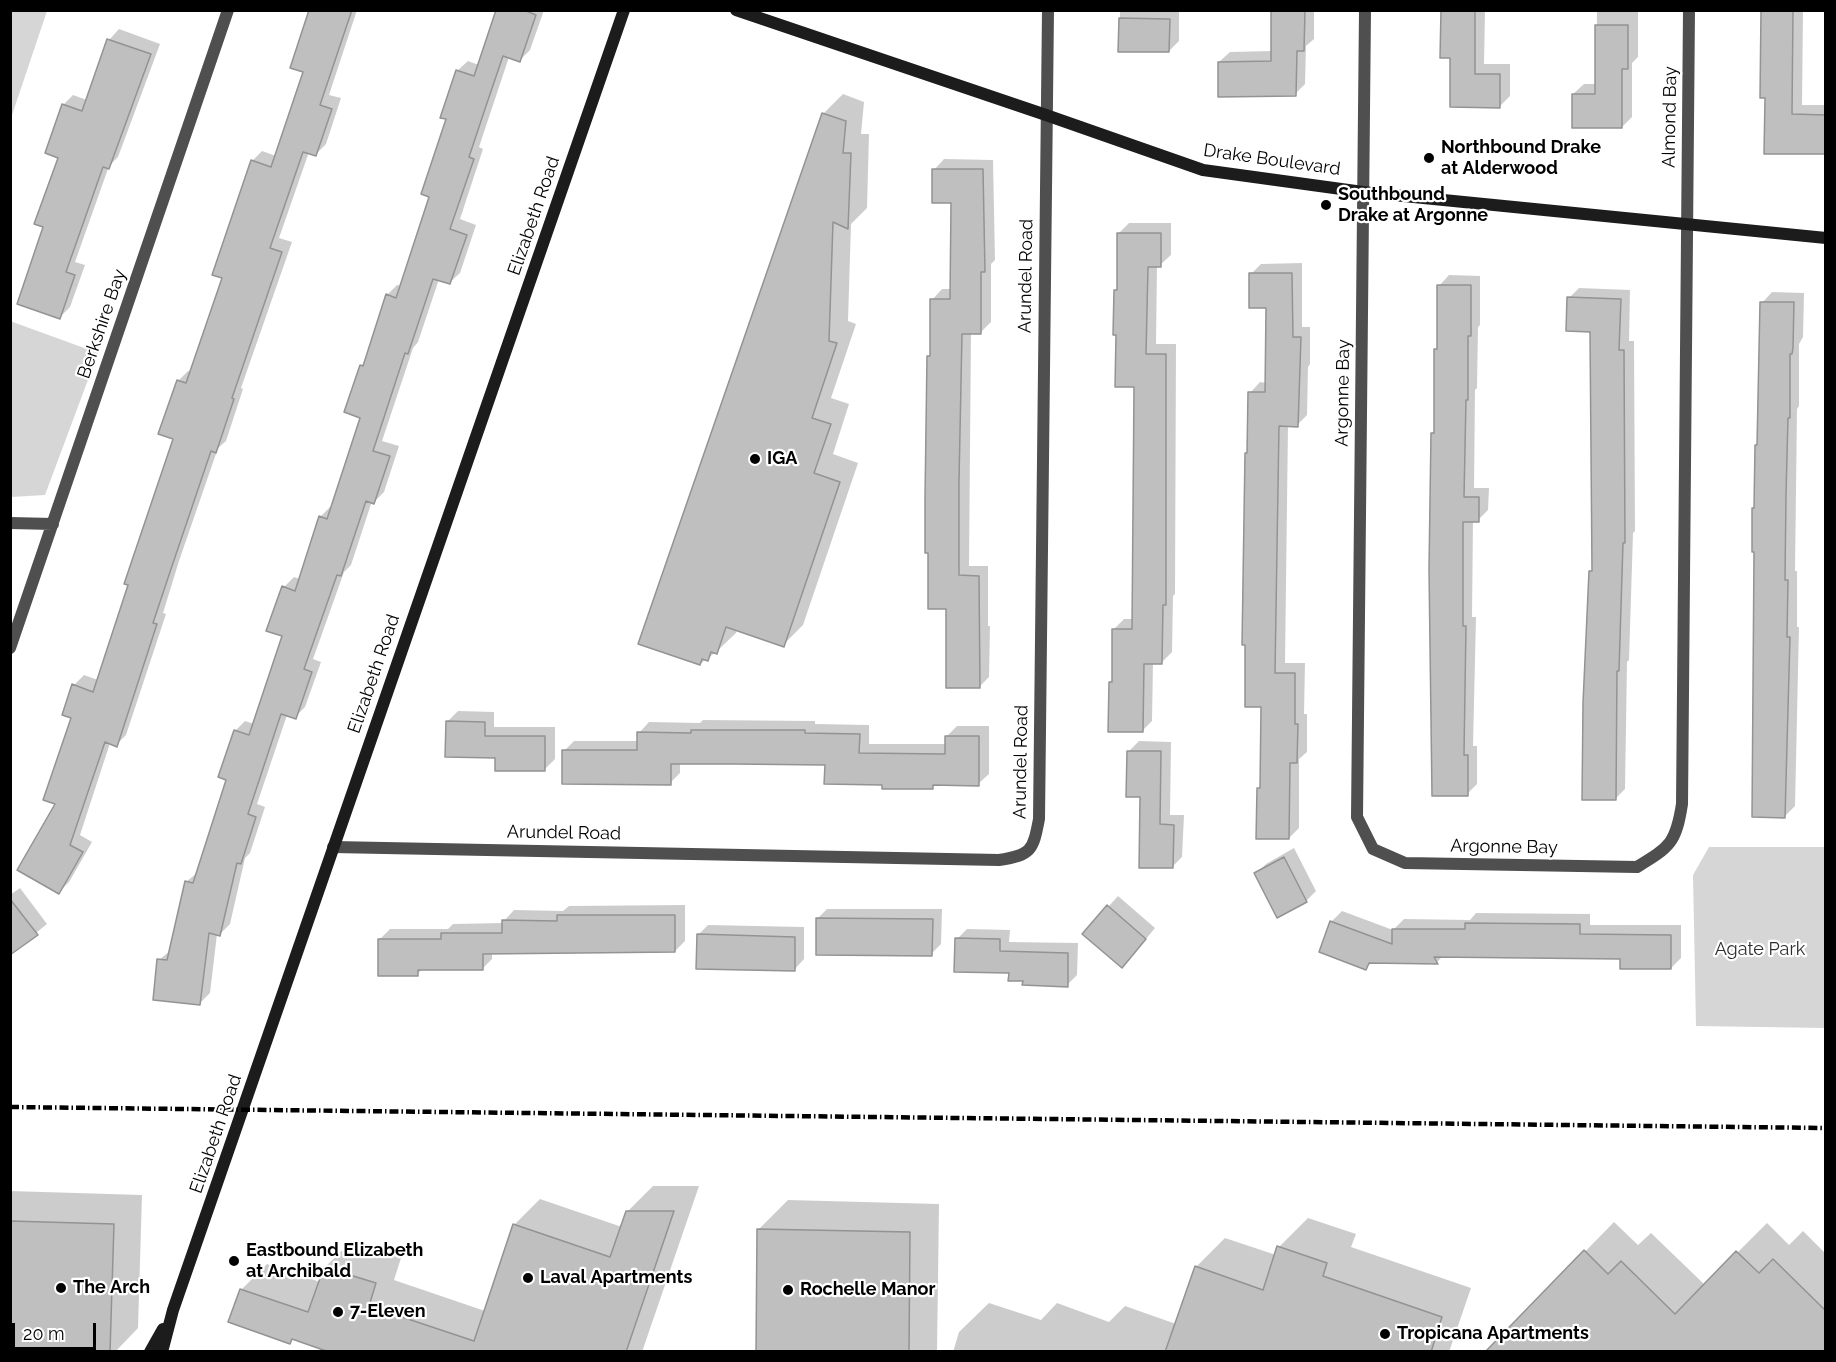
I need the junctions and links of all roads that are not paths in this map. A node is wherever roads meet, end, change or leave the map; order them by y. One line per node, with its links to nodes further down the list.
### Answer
1 (228, 10): 12 (street, Berkshire Bay)
2 (624, 10): 14 (street, Elizabeth Road)
3 (736, 10): 7 (street, Drake Boulevard)
4 (1048, 10): 7 (street, Arundel Road)
5 (1365, 10): 8 (street, Argonne Bay)
6 (1689, 10): 9 (street, Almond Bay)
7 (1046, 115): 8 (street, Drake Boulevard); 14 (street, Arundel Road)
8 (1363, 192): 9 (street, Drake Boulevard); 9 (street, Argonne Bay)
9 (1687, 224): 10 (street, Drake Boulevard)
10 (1826, 238)
11 (10, 524): 12 (street)
12 (53, 524): 13 (street, Berkshire Bay)
13 (10, 648)
14 (333, 847): 15 (street, Elizabeth Road)
15 (173, 1310): 16 (street); 17 (street, Elizabeth Road)
16 (150, 1352)
17 (162, 1352)

